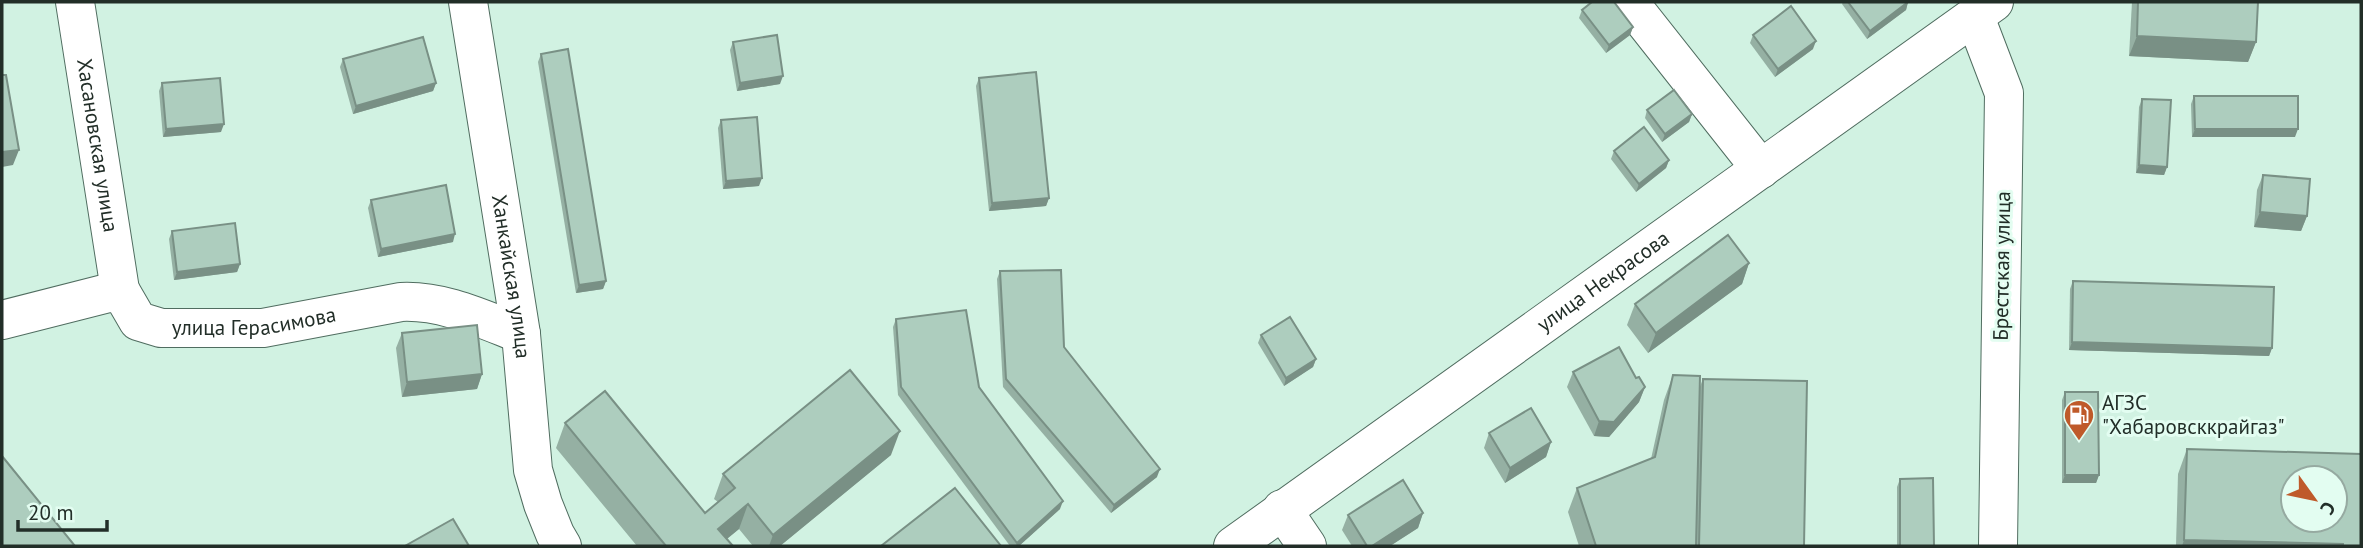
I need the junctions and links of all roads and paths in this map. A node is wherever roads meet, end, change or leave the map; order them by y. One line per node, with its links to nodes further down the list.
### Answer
1 (75, 2): 6 (street, Хасановская улица)
2 (468, 2): 8 (street, Ханкайская улица)
3 (1629, 2): 5 (street)
4 (1984, 10): 5 (street, улица Некрасова); 13 (street, Брестская улица)
5 (1761, 169): 9 (street, улица Некрасова)
6 (120, 290): 7 (street); 8 (street, улица Герасимова)
7 (2, 320)
8 (521, 334): 10 (street, Ханкайская улица)
9 (1282, 509): 11 (street, улица Некрасова); 12 (street)
10 (562, 546)
11 (1233, 546)
12 (1307, 546)
13 (1998, 546)

